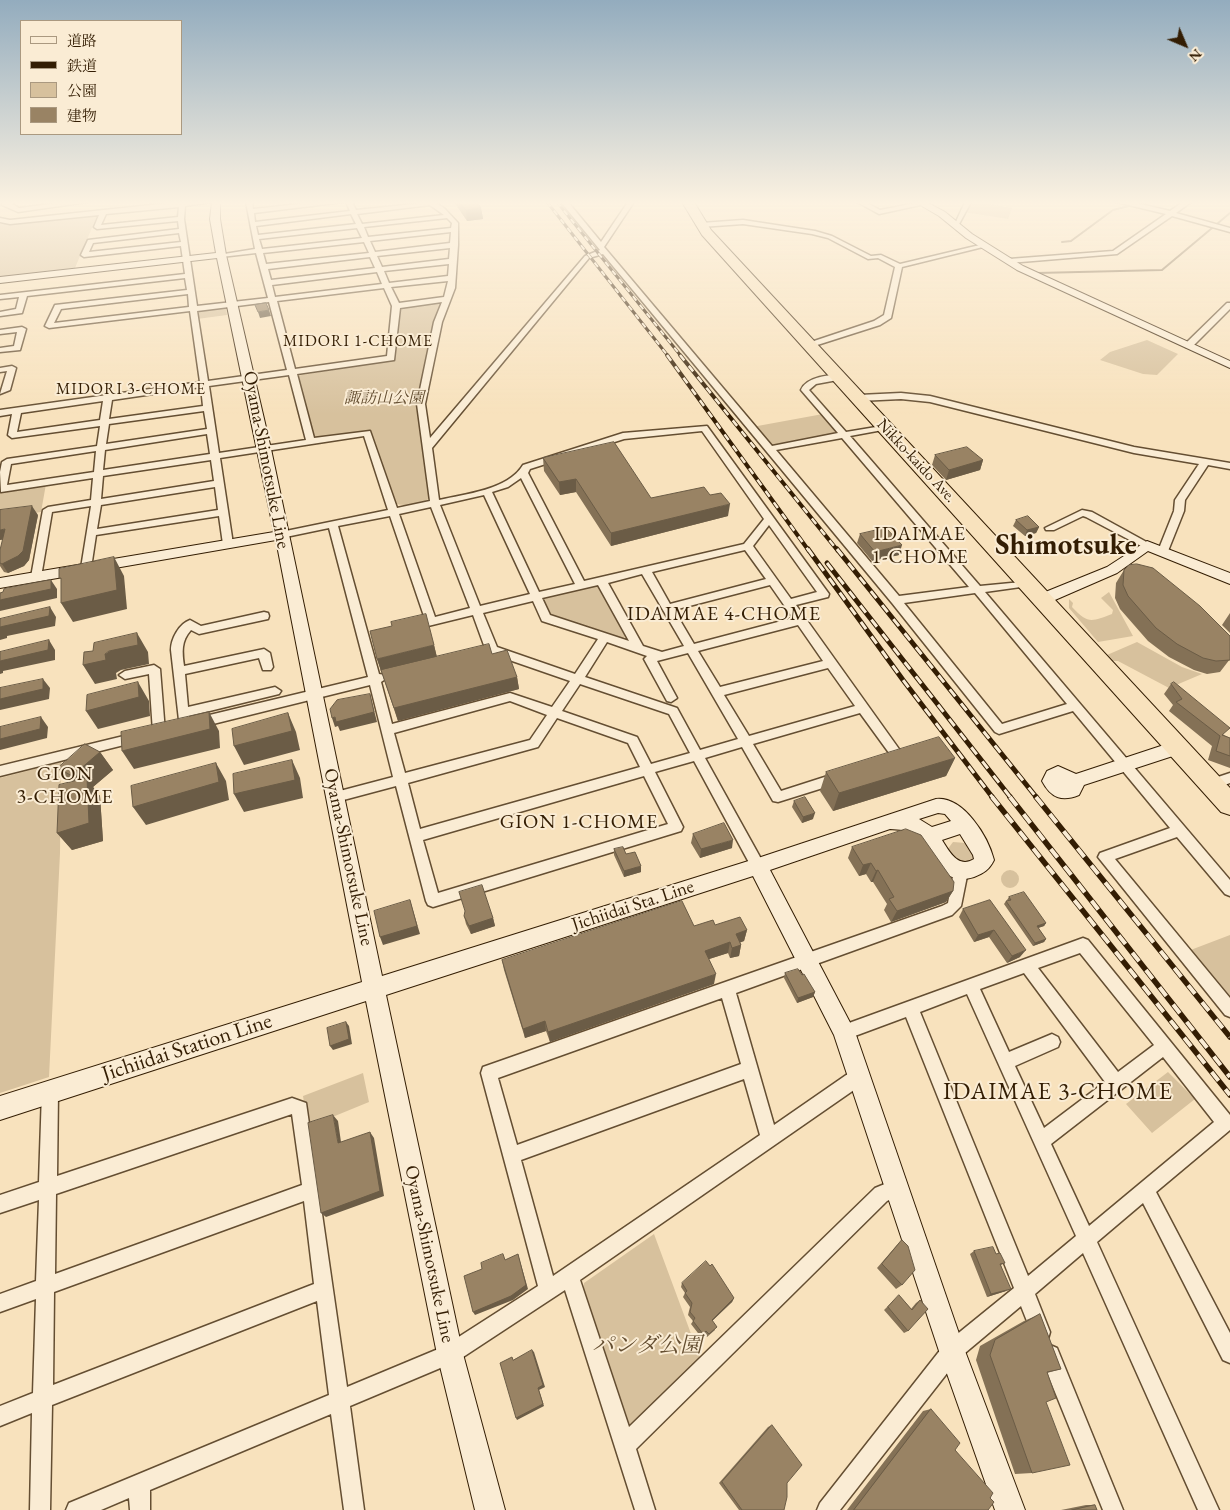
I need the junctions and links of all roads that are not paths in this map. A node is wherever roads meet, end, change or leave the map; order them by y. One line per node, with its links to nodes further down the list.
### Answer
1 (71, 272): 16 (main road)
2 (75, 272): 19 (street)
3 (188, 272): 14 (street)
4 (225, 272): 25 (main road, Oyama-Shimotsuke Line)
5 (265, 272): 17 (street)
6 (357, 272): 17 (street)
7 (379, 272): 18 (street)
8 (453, 272): 15 (street)
9 (574, 272): 51 (street)
10 (622, 272): 54 (street)
11 (745, 272): 31 (highway, Nikko-kaido Ave.)
12 (898, 272): 31 (street)
13 (1031, 272): 32 (main road)
14 (188, 276): 19 (street); 20 (street)
15 (452, 278): 18 (street); 24 (street)
16 (0, 280)
17 (268, 283): 23 (street)
18 (386, 286): 23 (street); 27 (street)
19 (67, 289): 21 (street)
20 (190, 292): 28 (street); 28 (street)
21 (24, 294): 22 (street); 29 (street)
22 (0, 297)
23 (272, 300): 25 (street); 36 (street)
24 (446, 300): 27 (street); 51 (street)
25 (233, 304): 28 (street); 38 (main road, Oyama-Shimotsuke Line)
26 (1230, 305): 32 (street)
27 (396, 306): 36 (street)
28 (193, 308): 39 (street)
29 (1, 315)
30 (0, 332): 33 (street)
31 (811, 345): 37 (highway, Nikko-kaido Ave.)
32 (1190, 345): 34 (main road)
33 (0, 350)
34 (1230, 365)
35 (0, 370): 40 (street)
36 (292, 373): 38 (street); 50 (street)
37 (840, 377): 41 (highway, Nikko-kaido Ave.); 49 (street)
38 (250, 379): 39 (street); 53 (main road, Oyama-Shimotsuke Line)
39 (204, 386): 42 (street); 43 (street)
40 (0, 391)
41 (859, 398): 47 (highway, Nikko-kaido Ave.); 56 (street)
42 (108, 399): 44 (street); 46 (street)
43 (208, 408): 46 (street); 48 (street)
44 (17, 411): 45 (street); 46 (street)
45 (0, 413)
46 (104, 422): 52 (street)
47 (885, 427): 49 (street); 81 (highway, Nikko-kaido Ave.)
48 (211, 431): 52 (street); 55 (street)
49 (843, 435): 54 (street); 84 (street)
50 (311, 442): 53 (street); 65 (street)
51 (427, 448): 63 (street)
52 (101, 449): 59 (street); 59 (street)
53 (265, 449): 55 (street); 70 (main road, Oyama-Shimotsuke Line)
54 (768, 449): 87 (street)
55 (216, 457): 59 (street); 60 (street)
56 (1205, 462): 57 (street); 74 (street)
57 (1230, 466)
58 (523, 473): 61 (street); 66 (street); 83 (street)
59 (98, 474): 62 (street)
60 (220, 483): 62 (street); 64 (street)
61 (487, 491): 63 (street); 85 (street)
62 (96, 503): 69 (street); 77 (street)
63 (434, 504): 65 (street); 90 (street)
64 (224, 512): 69 (street); 71 (street)
65 (393, 513): 67 (street); 93 (street)
66 (770, 518): 73 (street); 88 (street)
67 (333, 525): 70 (street); 107 (street)
68 (1050, 528): 72 (street)
69 (92, 533): 75 (street)
70 (281, 535): 71 (main road); 110 (main road, Oyama-Shimotsuke Line)
71 (228, 544): 75 (main road)
72 (1147, 544): 74 (main road); 86 (main road)
73 (748, 546): 76 (street); 80 (street)
74 (1164, 551): 78 (main road)
75 (86, 568): 77 (main road)
76 (645, 570): 79 (street); 89 (street)
77 (36, 577): 82 (main road)
78 (1230, 579)
79 (601, 580): 83 (street); 96 (street)
80 (773, 582): 88 (street); 89 (street)
81 (1028, 582): 84 (street); 86 (highway, Nikko-kaido Ave.)
82 (0, 583)
83 (581, 585): 85 (street)
84 (977, 589): 87 (street); 112 (street)
85 (535, 596): 90 (street); 95 (street)
86 (1043, 599): 118 (highway, Nikko-kaido Ave.)
87 (896, 600): 112 (street)
88 (789, 603): 92 (street)
89 (667, 608): 97 (street)
90 (476, 610): 93 (street); 98 (street)
91 (264, 616): 103 (street)
92 (801, 620): 97 (street); 101 (street)
93 (431, 621): 94 (street)
94 (414, 625)
95 (605, 638): 96 (street); 106 (street)
96 (639, 649): 99 (street)
97 (691, 649): 99 (street); 109 (street)
98 (492, 650): 100 (street); 106 (street)
99 (661, 656): 111 (street)
100 (465, 657)
101 (831, 663): 109 (street); 113 (street)
102 (267, 667): 103 (street)
103 (179, 671): 115 (street)
104 (125, 675): 115 (street)
105 (393, 675): 107 (street)
106 (578, 679): 114 (street); 119 (street)
107 (375, 680): 110 (street); 116 (street)
108 (275, 691): 115 (street)
109 (718, 692): 117 (street)
110 (313, 694): 115 (street); 128 (main road, Oyama-Shimotsuke Line)
111 (671, 698)
112 (1074, 706): 121 (street)
113 (863, 708): 117 (street); 120 (street)
114 (556, 713): 116 (street); 122 (street); 125 (street)
115 (174, 726): 123 (street)
116 (388, 730): 125 (street)
117 (746, 742): 119 (street); 124 (street)
118 (1176, 748): 121 (main road); 127 (highway, Nikko-kaido Ave.)
119 (698, 756): 122 (street); 135 (street)
120 (882, 765)
121 (1123, 765): 126 (main road); 132 (street)
122 (648, 770): 133 (street); 133 (street)
123 (0, 771)
124 (854, 774)
125 (402, 780): 128 (street); 133 (street)
126 (1072, 782)
127 (1221, 782): 129 (highway, Nikko-kaido Ave.)
128 (336, 797): 141 (main road, Oyama-Shimotsuke Line)
129 (1230, 805)
130 (891, 822): 131 (main road, Jichiidai Sta. Line); 134 (main road); 135 (main road, Jichiidai Sta. Line)
131 (963, 825): 134 (main road); 136 (main road)
132 (1179, 831): 137 (street); 144 (street)
133 (416, 836)
134 (929, 836): 136 (main road)
135 (758, 866): 138 (main road); 141 (main road, Jichiidai Sta. Line)
136 (961, 871): 138 (street)
137 (1230, 890)
138 (808, 961): 142 (street); 145 (main road)
139 (1027, 965): 140 (street); 147 (street); 151 (street)
140 (971, 986): 143 (street); 148 (street)
141 (375, 988): 152 (main road, Jichiidai Station Line); 171 (main road, Oyama-Shimotsuke Line)
142 (728, 990): 149 (street); 156 (street)
143 (910, 1009): 145 (street); 167 (street)
144 (1230, 1010)
145 (844, 1032): 150 (main road)
146 (1052, 1042): 148 (street)
147 (1164, 1047): 151 (street); 160 (street)
148 (1005, 1062): 155 (street)
149 (749, 1069): 154 (street); 156 (street)
150 (858, 1077): 154 (street); 158 (main road)
151 (1117, 1084): 155 (street)
152 (50, 1092): 153 (main road, Jichiidai Station Line); 157 (street)
153 (0, 1108)
154 (769, 1138): 163 (street)
155 (1042, 1142): 162 (street)
156 (512, 1155): 166 (street)
157 (48, 1188): 159 (street); 161 (street); 164 (street)
158 (897, 1188): 169 (main road); 175 (street)
159 (311, 1190): 164 (street); 165 (street)
160 (1146, 1190): 162 (street); 170 (street)
161 (0, 1204)
162 (1087, 1241): 167 (street); 186 (street)
163 (570, 1276): 166 (street); 175 (street)
164 (45, 1287): 168 (street); 172 (street)
165 (324, 1289): 172 (street); 173 (street)
166 (548, 1290): 171 (street)
167 (1024, 1292): 169 (street); 185 (street)
168 (0, 1303)
169 (952, 1350): 183 (street); 184 (main road)
170 (1230, 1353)
171 (450, 1354): 173 (street); 181 (main road, Oyama-Shimotsuke Line)
172 (42, 1398): 174 (street); 177 (street)
173 (339, 1401): 176 (street); 180 (street)
174 (0, 1416)
175 (624, 1446): 182 (street)
176 (139, 1483): 178 (street); 179 (street)
177 (40, 1510)
178 (76, 1510)
179 (140, 1510)
180 (354, 1510)
181 (490, 1510)
182 (645, 1510)
183 (827, 1510)
184 (1010, 1510)
185 (1113, 1510)
186 (1209, 1510)

